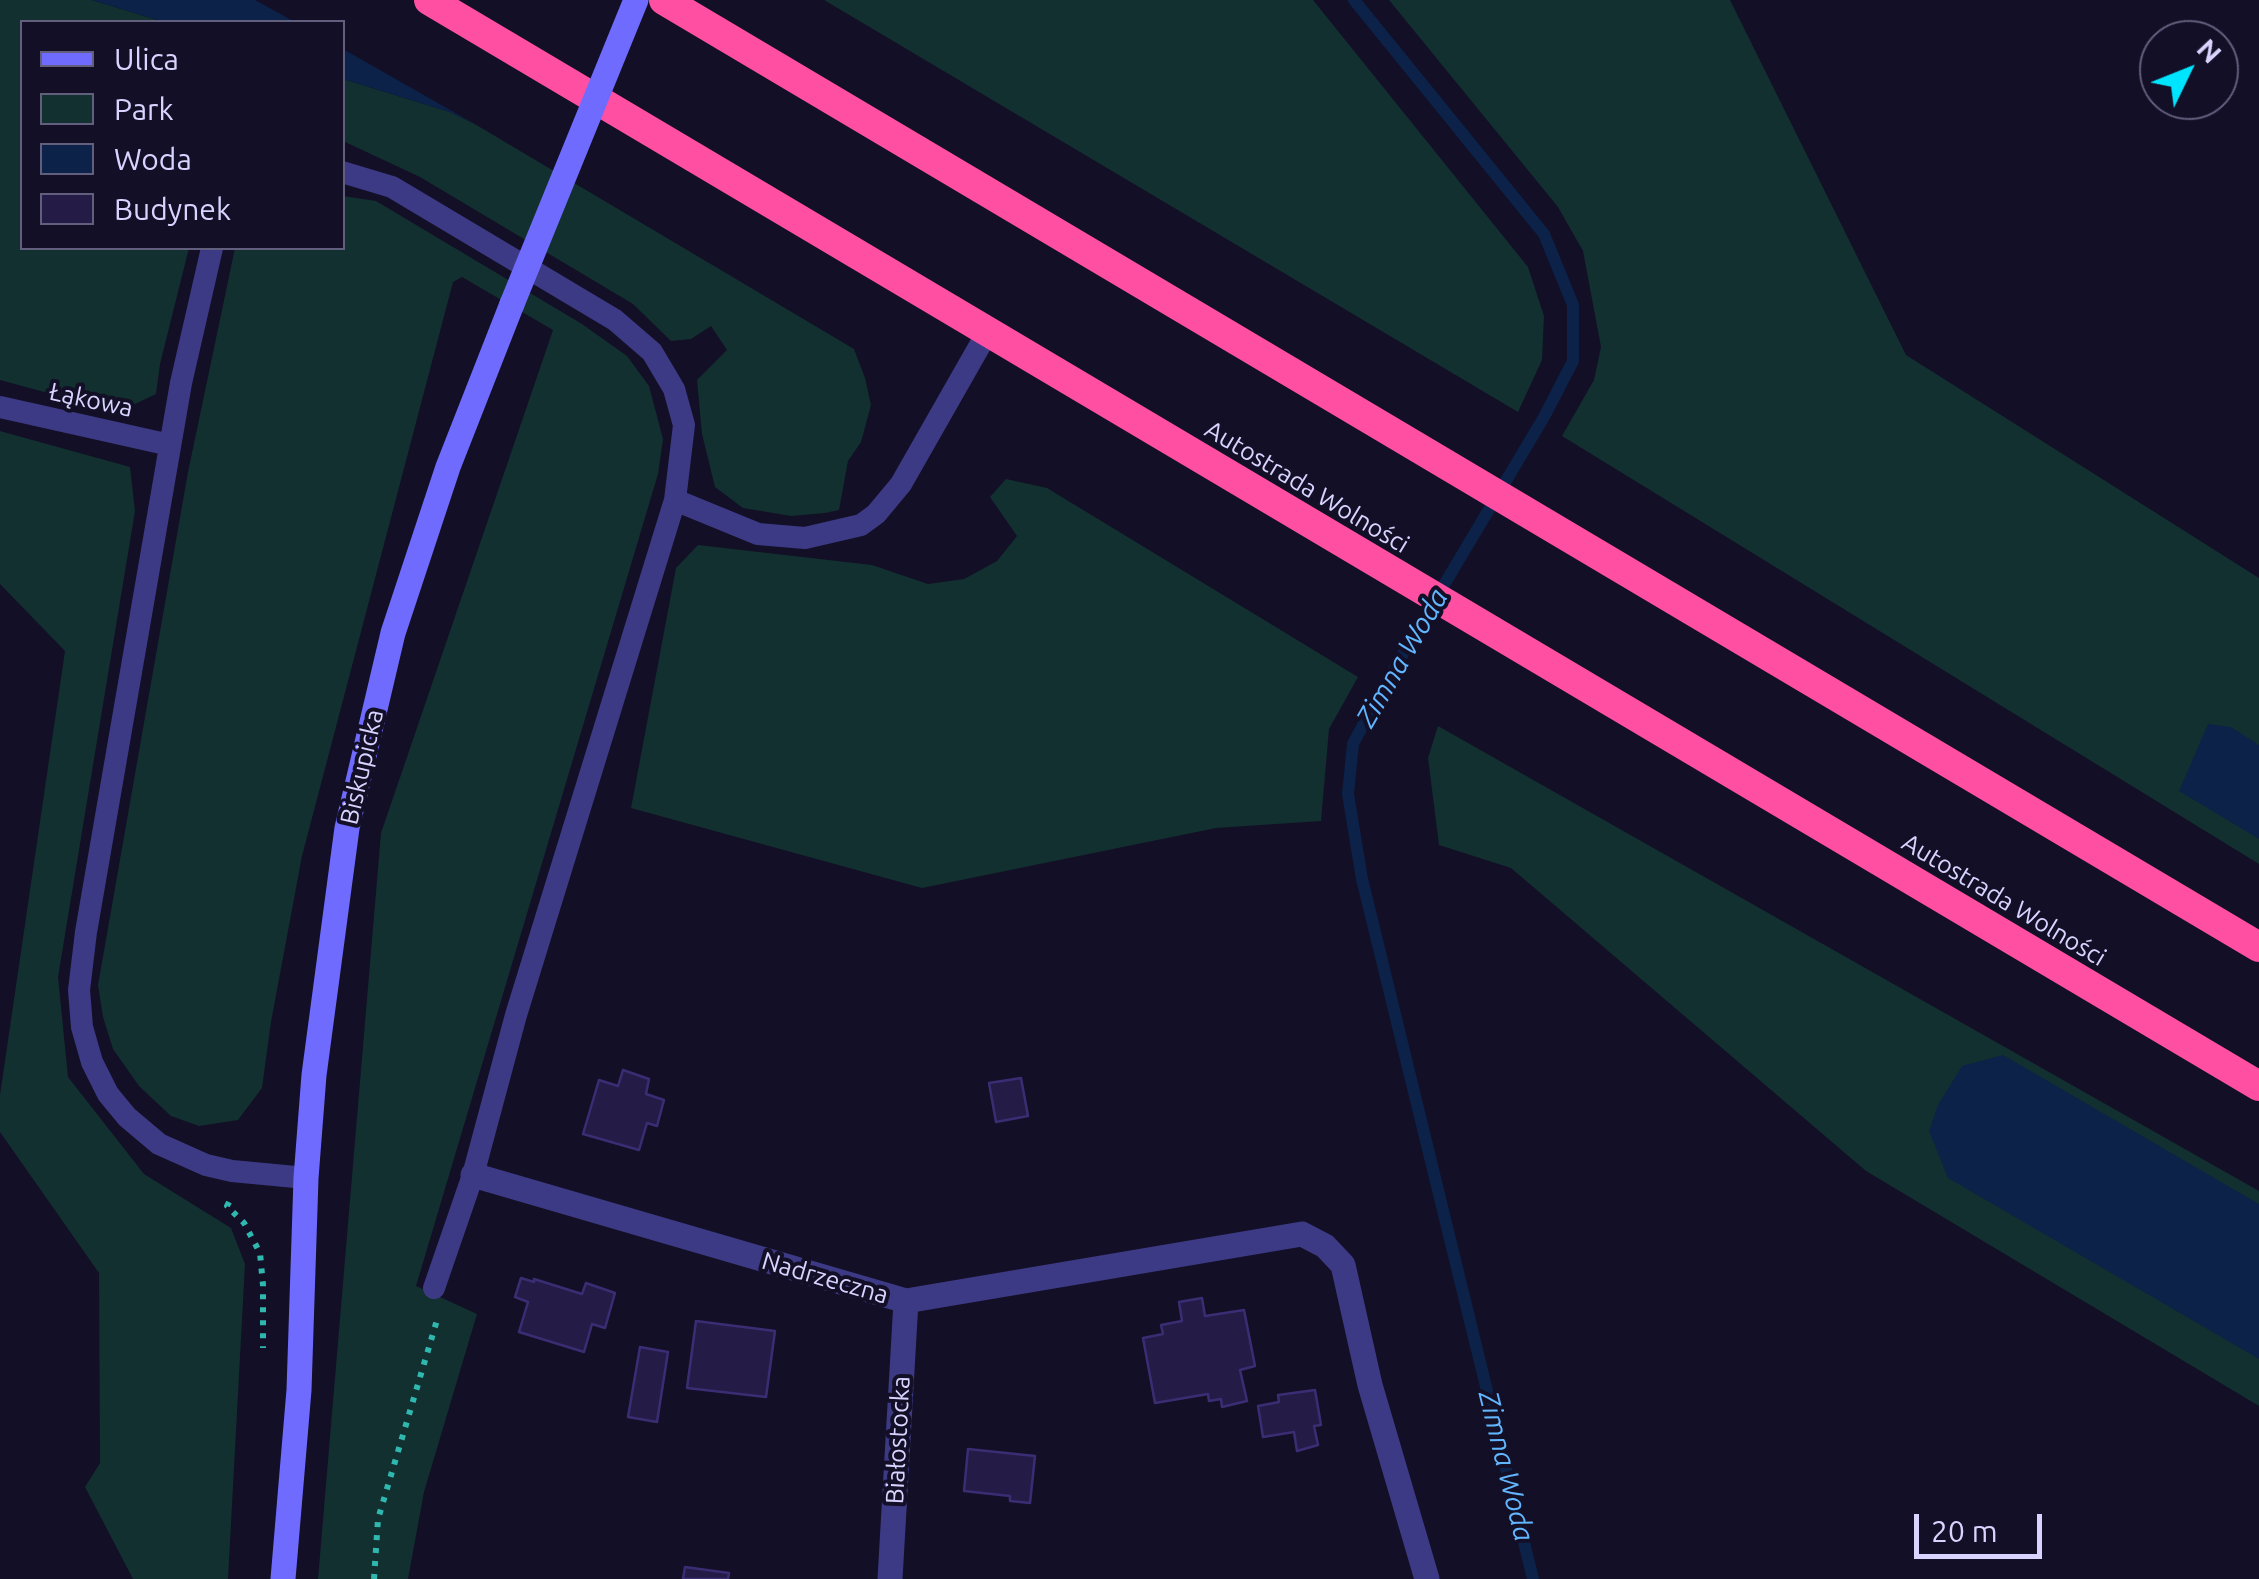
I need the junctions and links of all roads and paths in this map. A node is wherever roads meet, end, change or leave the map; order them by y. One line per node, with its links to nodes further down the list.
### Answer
1 (429, 0): 6 (highway, Autostrada Wolności)
2 (636, 0): 13 (main road, Biskupicka, bridge)
3 (664, 0): 10 (highway)
4 (345, 173): 9 (lane)
5 (212, 250): 8 (lane)
6 (987, 333): 9 (lane); 11 (highway, Autostrada Wolności)
7 (0, 407): 8 (lane, Łąkowa)
8 (170, 445): 13 (lane)
9 (675, 500): 12 (lane)
10 (2259, 946)
11 (2259, 1086)
12 (473, 1174): 16 (lane); 17 (street, Nadrzeczna)
13 (306, 1178): 18 (main road, Biskupicka)
14 (229, 1200): 15 (path)
15 (263, 1286)
16 (434, 1288): 19 (path)
17 (906, 1302): 20 (street, Białostocka); 21 (street, Nadrzeczna)
18 (283, 1579)
19 (374, 1579)
20 (890, 1579)
21 (1426, 1579)

